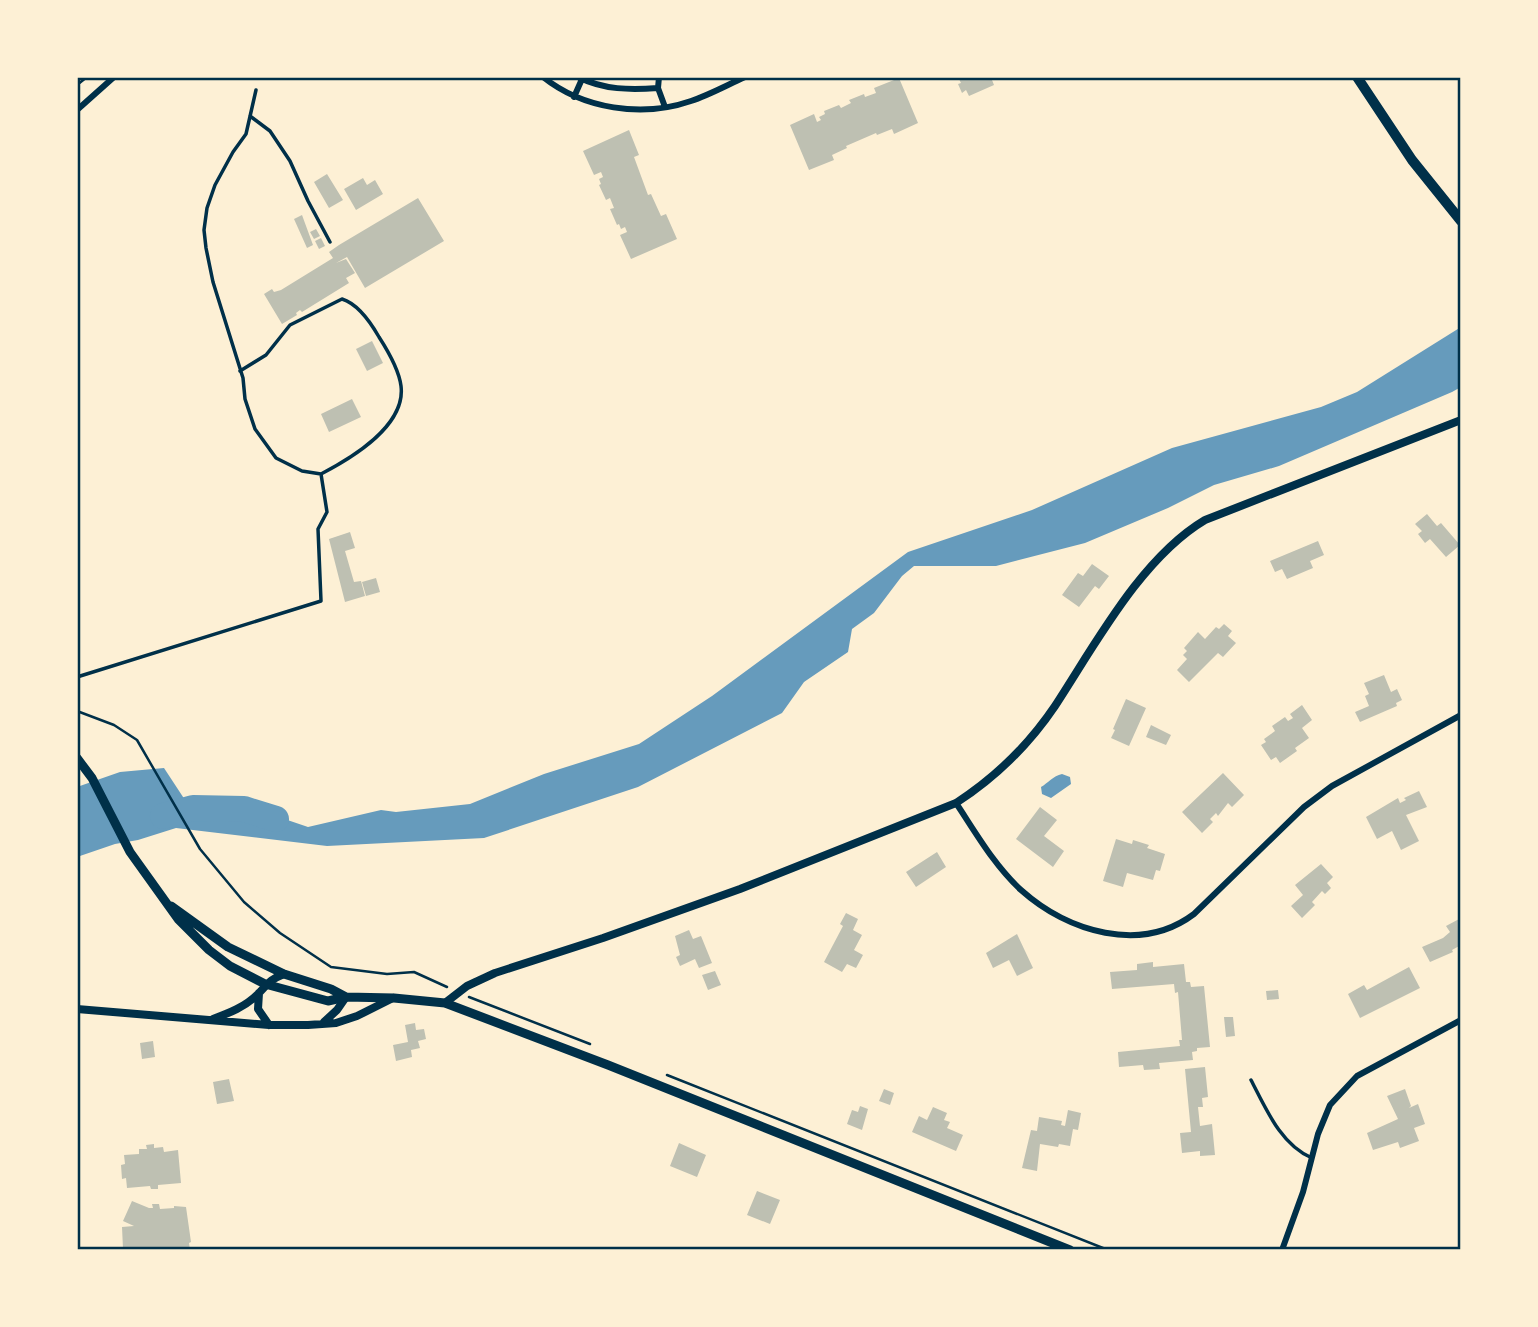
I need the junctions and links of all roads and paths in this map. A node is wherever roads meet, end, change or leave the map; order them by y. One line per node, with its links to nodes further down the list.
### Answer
1 (87, 77): 8 (path)
2 (114, 77): 13 (street)
3 (543, 77): 11 (street)
4 (659, 77): 9 (street)
5 (745, 77): 12 (street)
6 (1357, 77): 15 (highway)
7 (580, 78): 9 (street); 11 (street)
8 (77, 85)
9 (658, 88): 12 (street)
10 (256, 90): 14 (lane)
11 (574, 97): 12 (street)
12 (666, 107)
13 (77, 110)
14 (250, 116): 16 (lane); 17 (lane)
15 (1461, 221)
16 (330, 242)
17 (240, 372): 19 (lane); 19 (lane)
18 (1461, 420): 24 (street)
19 (321, 474): 20 (lane)
20 (77, 677)
21 (77, 711): 25 (path)
22 (1461, 715): 24 (street)
23 (77, 758): 26 (main road)
24 (956, 803): 32 (street)
25 (200, 849)
26 (170, 905): 27 (main road); 28 (main road)
27 (284, 974): 28 (street); 30 (main road)
28 (265, 984): 29 (street); 30 (main road)
29 (259, 993): 34 (street); 37 (street)
30 (346, 997): 31 (main road); 36 (street)
31 (394, 998): 32 (main road); 36 (street)
32 (445, 1003): 40 (main road)
33 (77, 1009): 34 (street)
34 (210, 1020): 37 (street)
35 (1461, 1020): 39 (street)
36 (321, 1023): 37 (street)
37 (268, 1025)
38 (1251, 1080): 39 (lane)
39 (1312, 1158): 41 (street)
40 (1070, 1250)
41 (1282, 1250)

